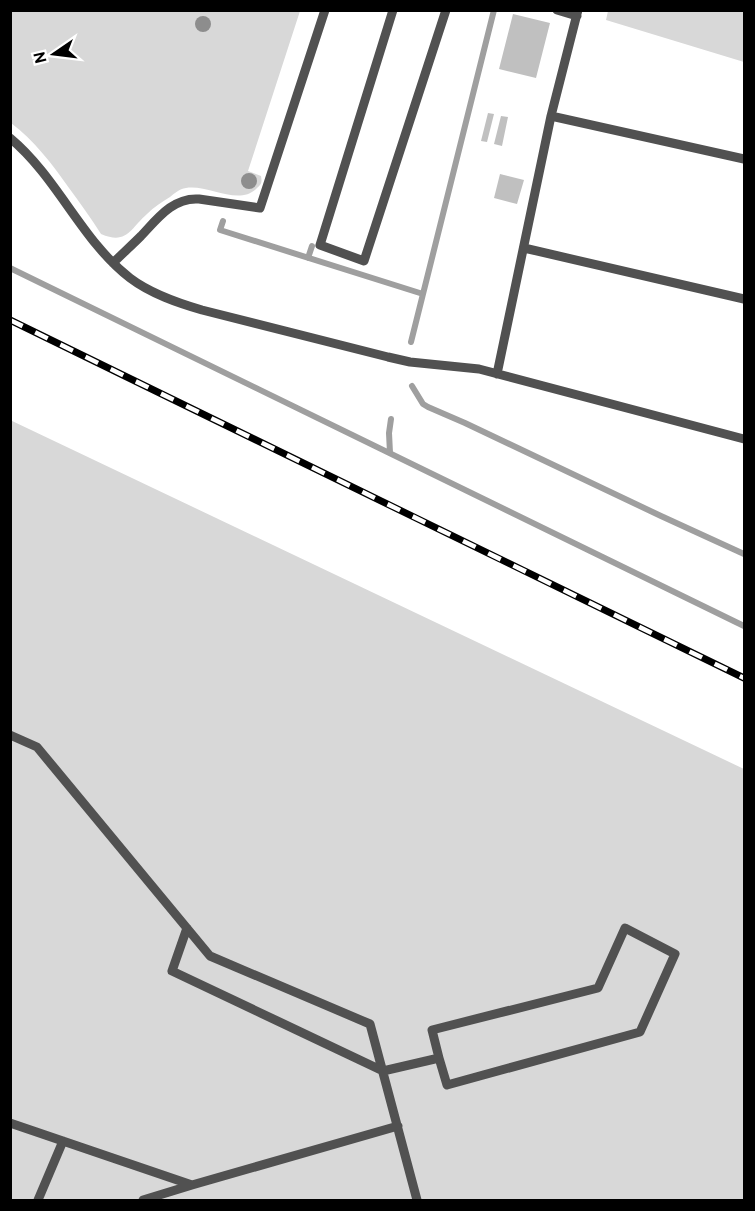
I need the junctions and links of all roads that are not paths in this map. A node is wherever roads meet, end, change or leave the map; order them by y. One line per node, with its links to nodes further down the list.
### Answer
1 (325, 10): 10 (lane)
2 (393, 10): 3 (lane)
3 (446, 10)
4 (557, 10): 5 (lane)
5 (578, 14): 6 (lane)
6 (551, 116): 8 (lane); 9 (lane)
7 (10, 138): 10 (lane)
8 (744, 159)
9 (524, 248): 11 (lane); 12 (lane)
10 (113, 262): 12 (lane)
11 (744, 298)
12 (498, 374): 13 (lane)
13 (744, 439)
14 (10, 735): 15 (lane)
15 (187, 928): 17 (lane); 17 (lane)
16 (439, 1058): 16 (lane); 17 (lane)
17 (383, 1071): 19 (lane)
18 (10, 1123): 20 (lane)
19 (398, 1126): 21 (lane); 24 (lane)
20 (63, 1141): 21 (lane); 22 (lane)
21 (192, 1185): 23 (lane)
22 (38, 1200)
23 (143, 1200)
24 (417, 1200)

